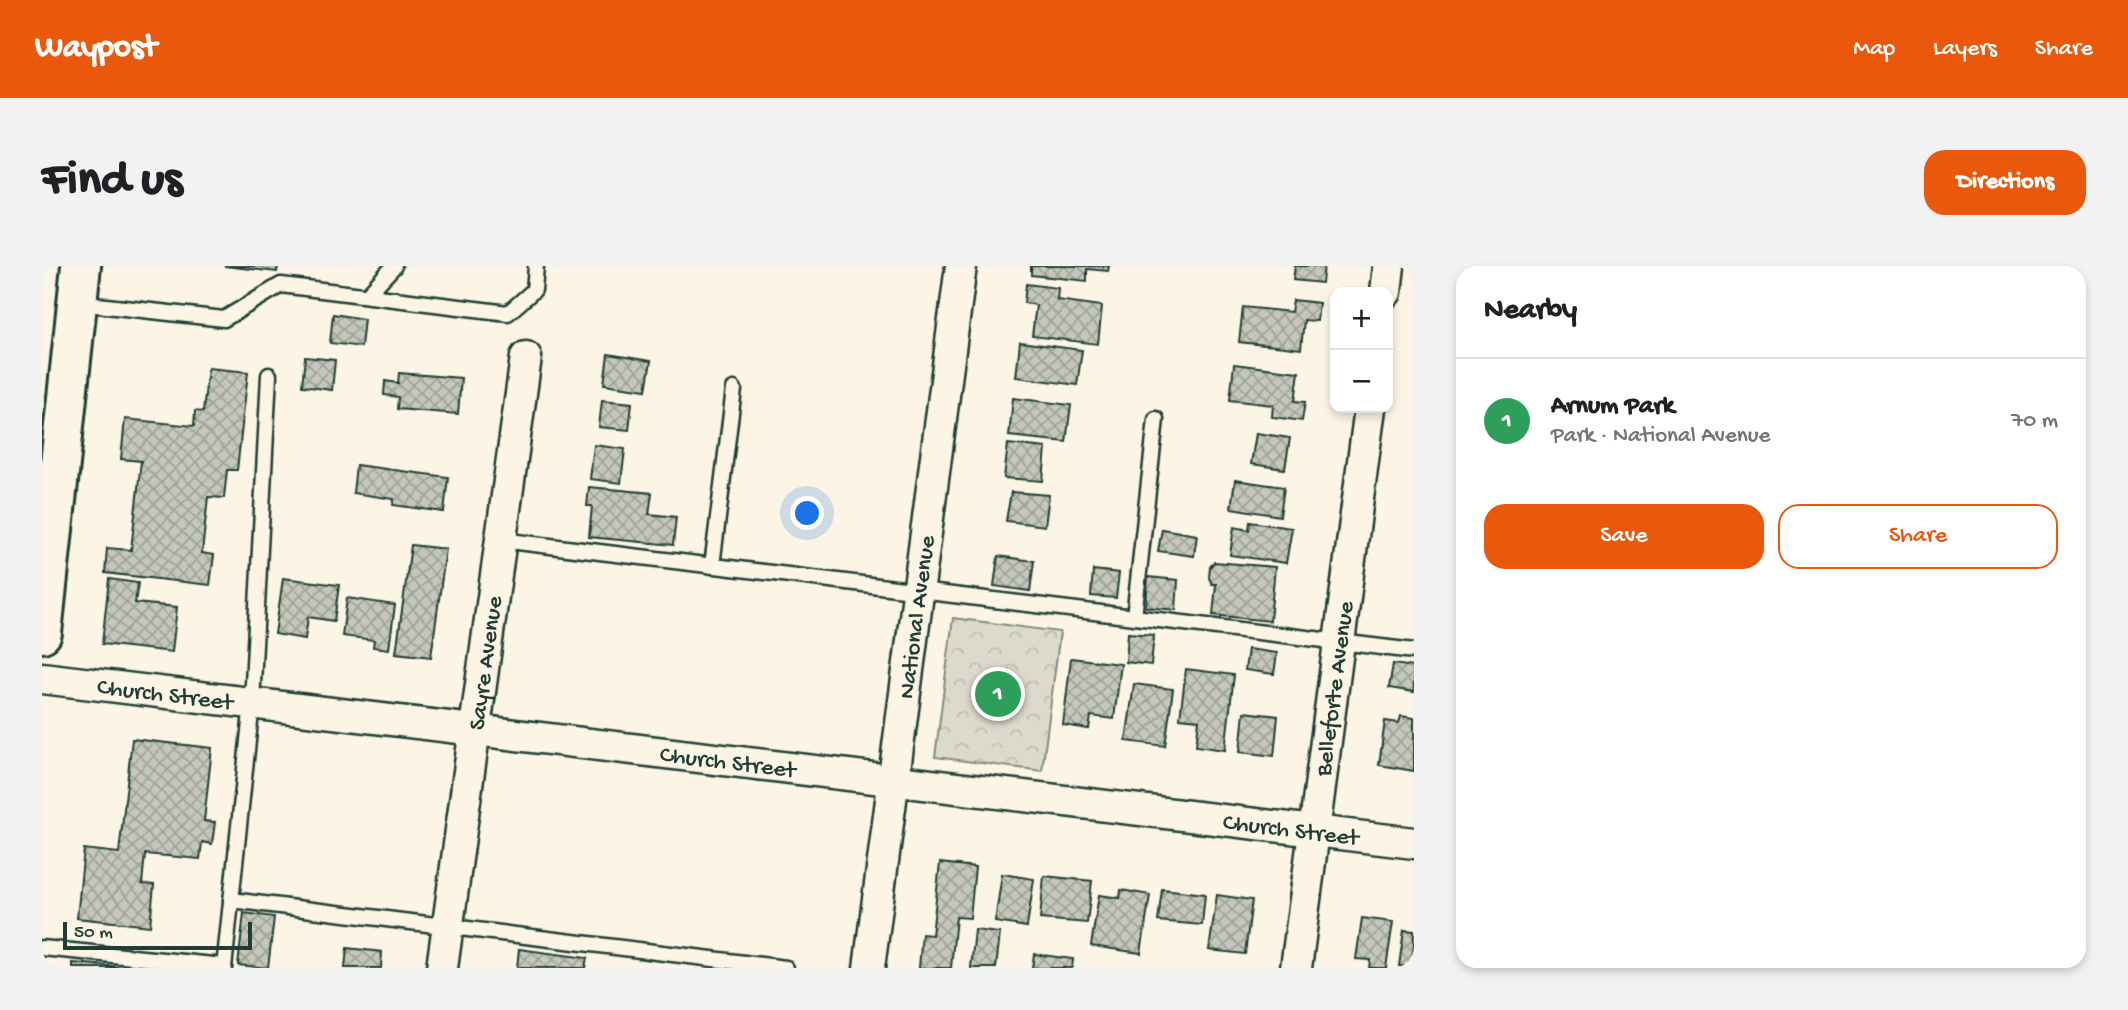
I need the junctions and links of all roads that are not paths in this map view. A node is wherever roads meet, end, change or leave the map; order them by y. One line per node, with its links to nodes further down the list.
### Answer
1 (81, 266): 8 (main road)
2 (394, 266): 7 (lane)
3 (536, 266): 7 (lane)
4 (961, 266): 17 (street, National Avenue)
5 (1389, 266): 6 (street)
6 (1387, 287)
7 (367, 295): 8 (lane)
8 (77, 303): 15 (main road)
9 (526, 357): 14 (street, Sayre Avenue)
10 (269, 375): 23 (lane)
11 (734, 389): 16 (lane)
12 (1369, 413): 20 (street, Belleforte Avenue)
13 (1156, 419): 18 (lane)
14 (501, 540): 16 (lane); 24 (street, Sayre Avenue)
15 (47, 550): 19 (main road)
16 (712, 566): 17 (lane)
17 (918, 591): 18 (lane); 25 (street, National Avenue)
18 (1135, 617): 20 (lane)
19 (42, 633)
20 (1339, 642): 21 (lane); 26 (street, Belleforte Avenue)
21 (1414, 651)
22 (42, 678): 23 (street, Church Street)
23 (252, 704): 24 (street, Church Street); 28 (lane)
24 (475, 730): 25 (street, Church Street); 29 (street, Sayre Avenue)
25 (893, 780): 26 (street, Church Street); 35 (street, National Avenue)
26 (1314, 831): 27 (street, Church Street); 36 (street, Belleforte Avenue)
27 (1414, 843)
28 (231, 900): 29 (lane); 32 (lane)
29 (448, 928): 31 (lane); 33 (street, Sayre Avenue)
30 (42, 948): 32 (lane)
31 (661, 961): 34 (lane)
32 (224, 967)
33 (443, 968)
34 (786, 968)
35 (869, 968)
36 (1296, 968)

